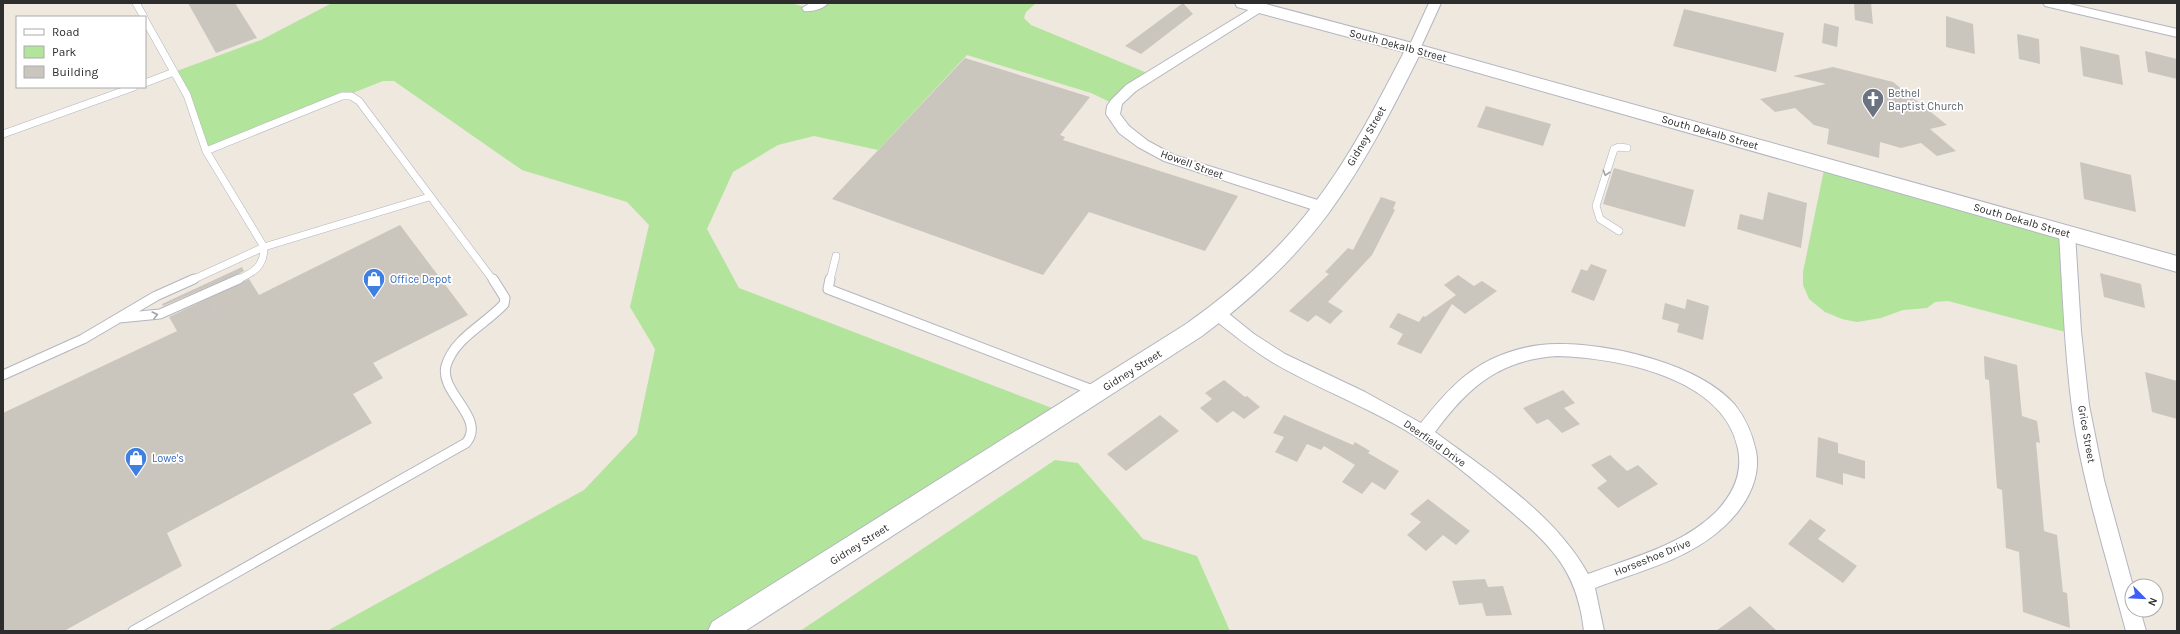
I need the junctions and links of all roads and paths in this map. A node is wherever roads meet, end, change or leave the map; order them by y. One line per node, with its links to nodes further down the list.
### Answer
1 (136, 3): 7 (lane)
2 (822, 3): 6 (street)
3 (1435, 3): 10 (street, Gidney Street)
4 (2049, 3): 9 (street)
5 (1251, 5): 10 (street, South Dekalb Street); 18 (street, Howell Street)
6 (808, 8)
7 (143, 16)
8 (146, 22): 11 (lane)
9 (2177, 33)
10 (1414, 49): 18 (street, Gidney Street); 20 (street, South Dekalb Street)
11 (174, 72): 12 (lane); 16 (lane)
12 (146, 83)
13 (131, 88): 14 (lane)
14 (3, 134)
15 (1626, 148): 19 (lane, one-way to 19)
16 (206, 151): 17 (lane); 21 (lane)
17 (429, 197): 21 (lane); 30 (lane)
18 (1322, 208): 24 (street, Gidney Street)
19 (1619, 231)
20 (2068, 232): 23 (street, South Dekalb Street); 33 (street, Grice Street)
21 (264, 247): 25 (lane); 25 (lane, one-way to 21)
22 (836, 256): 27 (lane)
23 (2177, 264)
24 (1217, 314): 27 (street, Gidney Street); 28 (street, Deerfield Drive)
25 (116, 318): 26 (lane)
26 (3, 375)
27 (1097, 392): 31 (street, Gidney Street)
28 (1424, 432): 29 (street, Deerfield Drive); 29 (street, Horseshoe Drive)
29 (1584, 584): 32 (street, Deerfield Drive)
30 (133, 631)
31 (722, 631)
32 (1594, 631)
33 (2136, 631)

